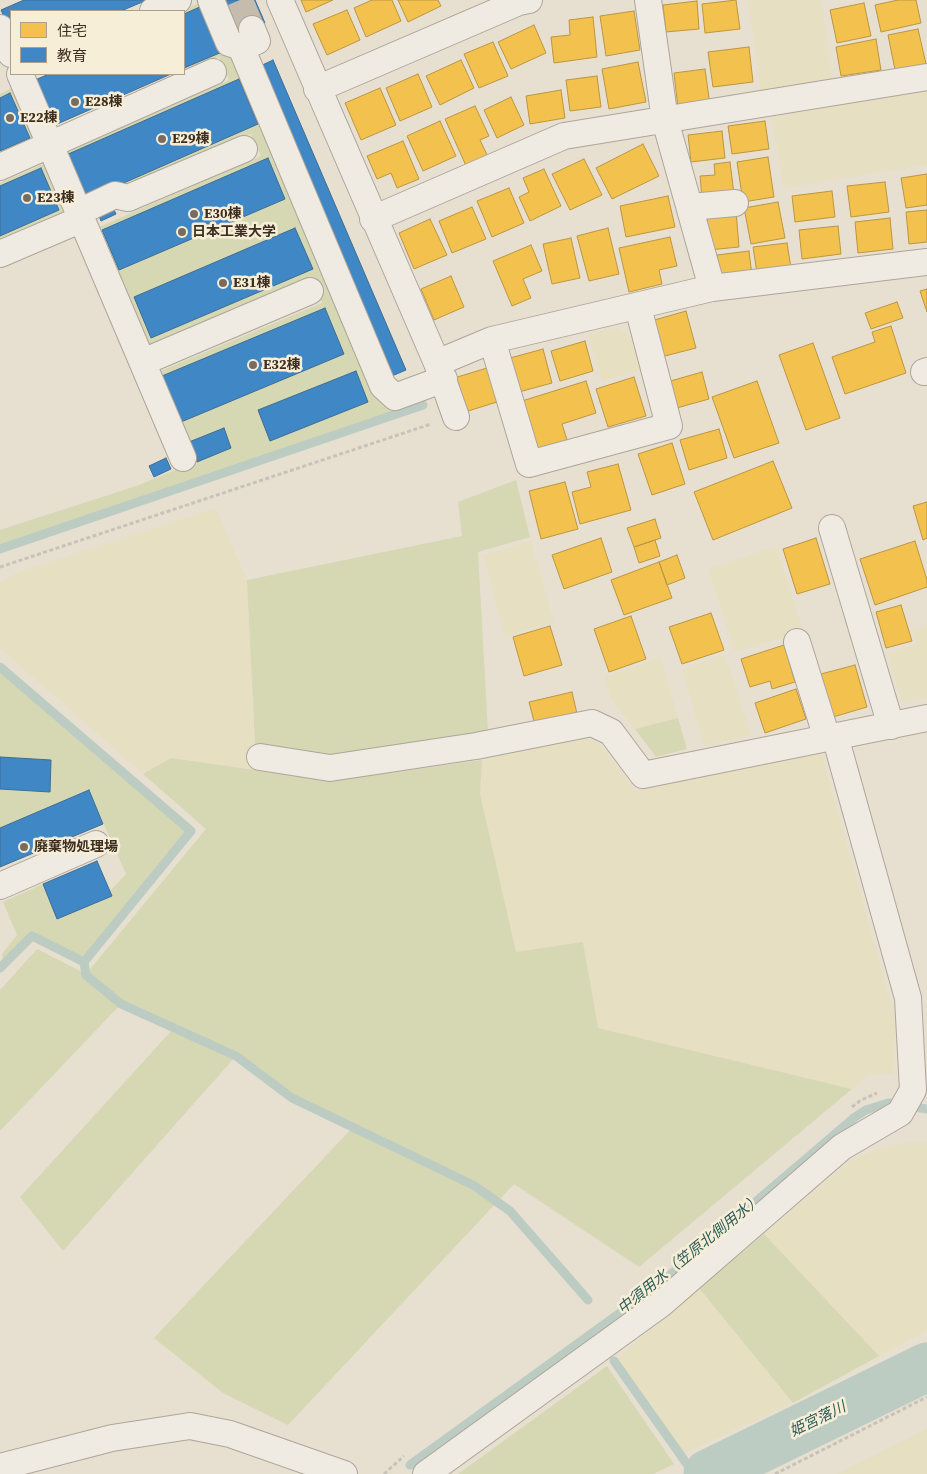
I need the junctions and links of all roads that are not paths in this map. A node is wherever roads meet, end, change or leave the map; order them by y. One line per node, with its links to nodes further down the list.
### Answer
1 (178, 0): 6 (street)
2 (210, 0): 28 (street)
3 (280, 0): 12 (street)
4 (529, 0): 12 (street)
5 (648, 0): 13 (street)
6 (155, 10)
7 (0, 28): 8 (street)
8 (10, 52)
9 (214, 72): 14 (street)
10 (20, 75): 14 (street)
11 (927, 77): 13 (street)
12 (318, 89): 20 (street)
13 (665, 120): 18 (street); 20 (street)
14 (50, 145): 16 (street); 19 (street)
15 (244, 150): 19 (street)
16 (0, 167)
17 (735, 203): 18 (street)
18 (690, 207): 23 (street)
19 (80, 216): 21 (street); 27 (street)
20 (374, 219): 28 (street)
21 (0, 254)
22 (927, 262): 23 (street)
23 (712, 288): 25 (street)
24 (310, 291): 27 (street)
25 (638, 306): 26 (street); 26 (street)
26 (492, 340): 28 (street)
27 (143, 362): 30 (street)
28 (441, 371): 29 (street)
29 (456, 417)
30 (183, 458)
31 (832, 528): 34 (street)
32 (797, 642): 35 (street)
33 (927, 718): 34 (street)
34 (891, 726): 35 (street)
35 (831, 737): 36 (street); 39 (street)
36 (260, 756)
37 (96, 844): 38 (street)
38 (0, 886)
39 (920, 1091): 42 (street)
40 (0, 1467): 41 (street)
41 (344, 1474)
42 (426, 1474)

